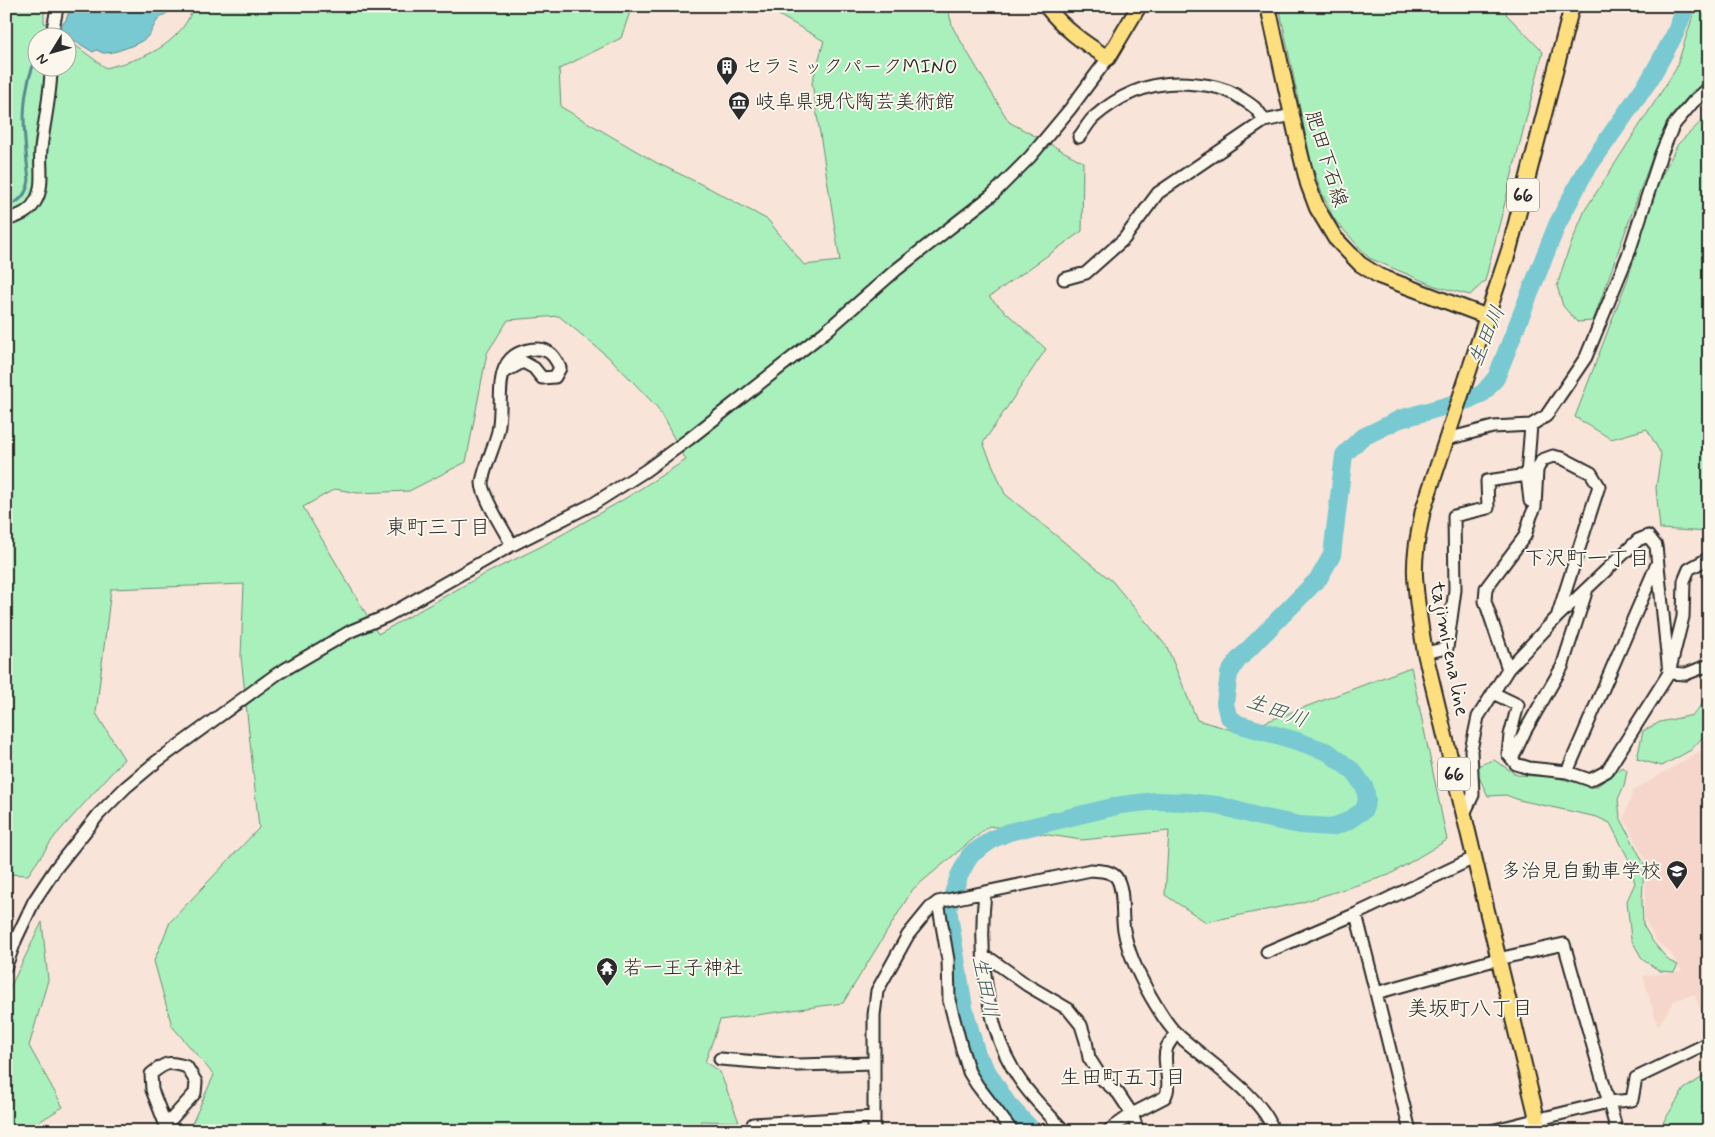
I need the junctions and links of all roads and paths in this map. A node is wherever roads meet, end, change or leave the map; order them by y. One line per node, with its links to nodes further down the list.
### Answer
1 (57, 6): 6 (street)
2 (1046, 6): 7 (main road)
3 (1139, 6): 7 (main road)
4 (1268, 6): 10 (main road, 肥田下石線)
5 (1572, 6): 15 (main road, tajimi-ena line / 66)
6 (52, 28)
7 (1108, 58): 21 (street)
8 (51, 78): 13 (street)
9 (1709, 88): 17 (street)
10 (1292, 116): 11 (street); 15 (main road, 肥田下石線)
11 (1264, 121): 12 (street); 14 (street)
12 (1079, 137)
13 (6, 220)
14 (1064, 279)
15 (1488, 317): 18 (main road, tajimi-ena line / 66)
16 (503, 373): 16 (street); 21 (street)
17 (1531, 425): 18 (street); 19 (street)
18 (1447, 439): 26 (main road, tajimi-ena line / 66)
19 (1527, 475): 20 (street); 26 (street)
20 (1531, 516): 25 (street); 28 (street)
21 (512, 545): 41 (street)
22 (1709, 558): 29 (street)
23 (1657, 562): 24 (street); 29 (street); 32 (street)
24 (1588, 587): 25 (street); 31 (street)
25 (1558, 616): 28 (street)
26 (1425, 653): 33 (main road, tajimi-ena line / 66)
27 (1709, 665): 29 (street)
28 (1508, 669): 30 (street)
29 (1670, 673): 32 (street)
30 (1493, 692): 31 (street); 33 (street)
31 (1512, 759): 32 (street)
32 (1567, 772)
33 (1464, 814): 34 (main road, tajimi-ena line / 66)
34 (1474, 858): 37 (street); 40 (main road, tajimi-ena line / 66)
35 (985, 892): 36 (street); 39 (street); 43 (street)
36 (938, 902): 46 (street); 54 (street)
37 (1356, 914): 38 (street); 42 (street)
38 (1267, 952)
39 (984, 958): 48 (street); 55 (street)
40 (1498, 959): 42 (street); 47 (street); 51 (main road, tajimi-ena line / 66)
41 (6, 966)
42 (1376, 992): 59 (street)
43 (1176, 1034): 48 (street); 58 (street)
44 (1709, 1043): 47 (street)
45 (720, 1059): 46 (street)
46 (874, 1063): 49 (street)
47 (1608, 1102): 51 (street); 62 (street)
48 (1132, 1114): 56 (street); 57 (street)
49 (874, 1117): 50 (street); 53 (street)
50 (753, 1124)
51 (1538, 1125): 60 (street); 61 (street)
52 (167, 1128): 52 (street)
53 (874, 1131)
54 (1012, 1131)
55 (1064, 1131)
56 (1108, 1131)
57 (1138, 1131)
58 (1273, 1131)
59 (1410, 1131)
60 (1491, 1131)
61 (1548, 1131)
62 (1617, 1131)

